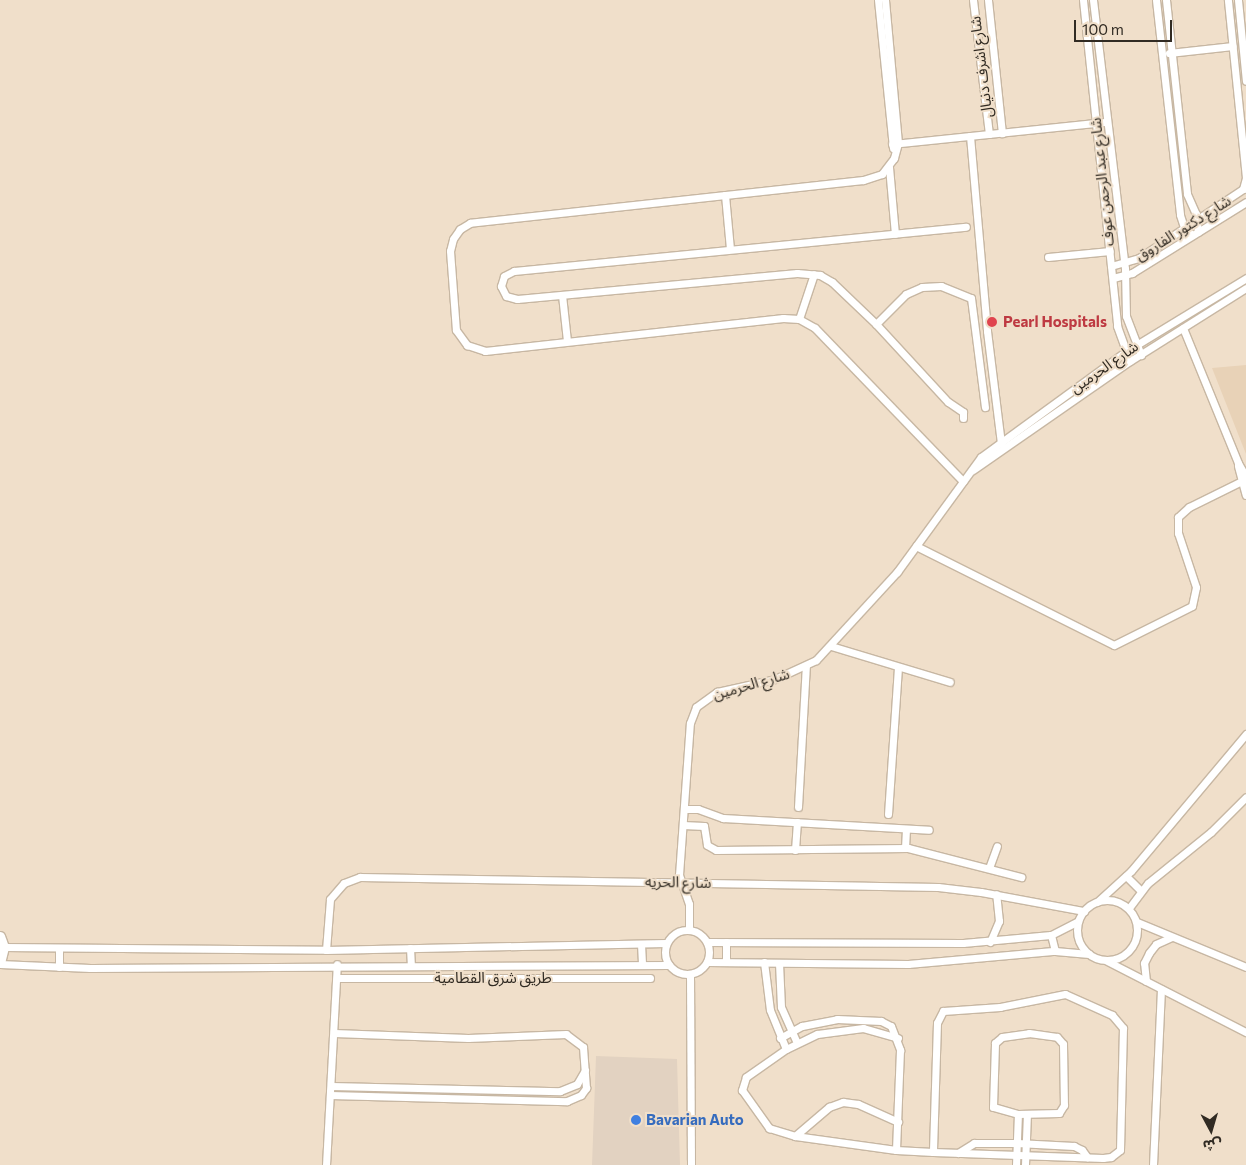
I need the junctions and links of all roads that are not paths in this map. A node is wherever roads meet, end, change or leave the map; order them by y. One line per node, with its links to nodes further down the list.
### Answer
1 (878, 0): 20 (street)
2 (885, 0): 20 (street)
3 (973, 0): 18 (street, شارع اشرف دنيال)
4 (988, 0): 17 (street, شارع اشرف دنيال)
5 (1083, 0): 16 (street, شارع عبد الرحمن عوف)
6 (1093, 0): 15 (street, شارع عبد الرحمن عوف)
7 (1156, 0): 13 (street)
8 (1166, 0): 12 (street)
9 (1228, 0): 11 (street, شارع دكتور الفاروق)
10 (1238, 0): 14 (street)
11 (1233, 46): 12 (street); 22 (street, شارع دكتور الفاروق)
12 (1172, 52): 13 (street); 25 (street)
13 (1162, 53): 27 (street)
14 (1246, 81)
15 (1106, 122): 16 (street); 33 (street, شارع عبد الرحمن عوف)
16 (1096, 123): 17 (street); 31 (street, شارع عبد الرحمن عوف)
17 (1002, 133): 18 (street)
18 (989, 134): 19 (street)
19 (970, 136): 20 (street); 44 (street)
20 (895, 144): 21 (street)
21 (889, 167): 23 (street); 28 (street)
22 (1246, 178): 25 (street, شارع دكتور الفاروق)
23 (725, 195): 30 (street); 46 (street)
24 (1246, 202): 29 (street, شارع دكتور الفاروق)
25 (1197, 220): 27 (street, شارع دكتور الفاروق); 29 (street)
26 (966, 226): 28 (street)
27 (1183, 228): 29 (street); 33 (street, شارع دكتور الفاروق)
28 (895, 234): 30 (street)
29 (1195, 234): 36 (street, شارع دكتور الفاروق)
30 (730, 249): 40 (street)
31 (1110, 251): 32 (street); 34 (street, شارع عبد الرحمن عوف)
32 (1048, 257)
33 (1124, 262): 34 (street, شارع دكتور الفاروق); 36 (street, شارع عبد الرحمن عوف)
34 (1111, 266): 37 (street, شارع عبد الرحمن عوف)
35 (814, 274): 40 (street); 41 (street); 42 (street)
36 (1124, 277): 37 (street, شارع دكتور الفاروق); 49 (street, شارع عبد الرحمن عوف)
37 (1113, 278): 50 (street, شارع عبد الرحمن عوف)
38 (1246, 278): 49 (street, شارع الحرمين)
39 (1246, 288): 43 (street, شارع الحرمين)
40 (562, 295): 46 (street)
41 (799, 319): 46 (street); 62 (street)
42 (876, 324): 45 (street); 54 (street)
43 (1184, 328): 51 (street, شارع الحرمين); 61 (street)
44 (987, 331): 45 (street); 47 (street)
45 (978, 332): 48 (street)
46 (567, 341)
47 (989, 343): 48 (street); 55 (street)
48 (979, 344): 53 (street)
49 (1135, 345): 50 (street, شارع الحرمين); 51 (street, شارع عبد الرحمن عوف)
50 (1125, 352): 52 (street, شارع عبد الرحمن عوف); 56 (street, شارع الحرمين)
51 (1141, 355): 52 (street, شارع الحرمين)
52 (1130, 362): 58 (street, شارع الحرمين)
53 (985, 407)
54 (963, 418)
55 (999, 428): 56 (street); 57 (street)
56 (1009, 435): 57 (street, شارع الحرمين); 58 (street)
57 (1000, 441): 59 (street); 60 (street, شارع الحرمين)
58 (1014, 442): 59 (street, شارع الحرمين)
59 (1005, 449): 60 (street, شارع الحرمين)
60 (973, 470): 62 (street, شارع الحرمين)
61 (1244, 479): 63 (street); 64 (street)
62 (964, 481): 64 (street, شارع الحرمين)
63 (1246, 495)
64 (916, 546): 65 (street, شارع الحرمين)
65 (831, 646): 66 (street, شارع الحرمين); 67 (street)
66 (806, 666): 71 (street); 72 (street, شارع الحرمين)
67 (898, 667): 68 (street); 73 (street)
68 (950, 682)
69 (1246, 734): 82 (street)
70 (1246, 797): 85 (street)
71 (798, 807)
72 (684, 809): 74 (street); 75 (street, شارع الحرمين)
73 (888, 814)
74 (797, 822): 76 (street); 80 (street)
75 (683, 825): 80 (street); 84 (street, شارع الحرمين)
76 (906, 829): 77 (street); 79 (street)
77 (929, 830)
78 (997, 846): 81 (street)
79 (905, 848): 80 (street); 81 (street)
80 (795, 850)
81 (989, 868): 83 (street)
82 (1126, 876): 85 (street); 87 (street)
83 (1021, 877)
84 (680, 882): 86 (street, شارع الحريه); 92 (street, شارع الحرمين); 104 (street, شارع الحريه)
85 (1141, 891): 88 (street)
86 (996, 894): 89 (street, شارع الحريه); 98 (street)
87 (1097, 902): 88 (street); 89 (street)
88 (1129, 908): 91 (street)
89 (1084, 911): 90 (street)
90 (1078, 921): 93 (street); 106 (street)
91 (1137, 922): 95 (street); 107 (street)
92 (689, 930): 96 (street); 99 (street)
93 (1051, 935): 98 (street); 105 (street)
94 (0, 936): 101 (street)
95 (1172, 937): 118 (street); 122 (street)
96 (707, 942): 97 (street); 108 (street)
97 (726, 942): 98 (street); 109 (street)
98 (990, 942)
99 (666, 943): 100 (street); 116 (street)
100 (641, 944): 103 (street); 115 (street)
101 (4, 947): 102 (street); 112 (street)
102 (59, 948): 104 (street); 117 (street)
103 (410, 948): 104 (street); 114 (street)
104 (326, 950)
105 (1055, 951): 106 (street); 111 (street)
106 (1089, 954): 107 (street)
107 (1106, 961): 122 (street)
108 (707, 962): 109 (street); 119 (street)
109 (726, 962): 110 (street)
110 (764, 962): 111 (street); 129 (street)
111 (779, 962): 126 (street)
112 (0, 964): 117 (street)
113 (337, 964): 114 (street); 117 (street); 120 (street)
114 (411, 964): 115 (street)
115 (642, 965): 116 (street)
116 (669, 965): 119 (street)
117 (59, 967)
118 (1246, 968)
119 (690, 974): 155 (street)
120 (337, 978): 121 (street, طريق شرق القطامية); 128 (street)
121 (650, 978)
122 (1146, 981): 123 (street)
123 (1161, 989): 127 (street); 158 (street)
124 (849, 1019): 125 (street); 126 (street); 130 (street)
125 (849, 1028): 130 (street); 131 (street)
126 (790, 1031): 129 (street); 131 (street)
127 (1246, 1032)
128 (334, 1033): 133 (street); 134 (street)
129 (780, 1038): 132 (street)
130 (898, 1038): 144 (street)
131 (797, 1043): 132 (street)
132 (786, 1050): 145 (street)
133 (585, 1070): 137 (street); 141 (street)
134 (331, 1086): 135 (street); 138 (street)
135 (386, 1087): 136 (street); 139 (street)
136 (462, 1089): 137 (street); 140 (street)
137 (550, 1092): 141 (street)
138 (330, 1095): 139 (street); 154 (street)
139 (386, 1097): 140 (street)
140 (462, 1099): 141 (street)
141 (550, 1101)
142 (1018, 1114): 143 (street); 143 (street); 146 (street)
143 (1027, 1114): 147 (street)
144 (898, 1122): 145 (street); 148 (street)
145 (795, 1136): 148 (street)
146 (1017, 1143): 147 (street); 150 (street); 151 (street)
147 (1026, 1144): 152 (street); 153 (street)
148 (896, 1150): 149 (street)
149 (933, 1152): 150 (street); 153 (street)
150 (958, 1152): 151 (street)
151 (1016, 1154): 152 (street); 156 (street)
152 (1026, 1155): 153 (street); 157 (street)
153 (1087, 1157)
154 (326, 1165)
155 (692, 1165)
156 (1016, 1165)
157 (1025, 1165)
158 (1153, 1165)

